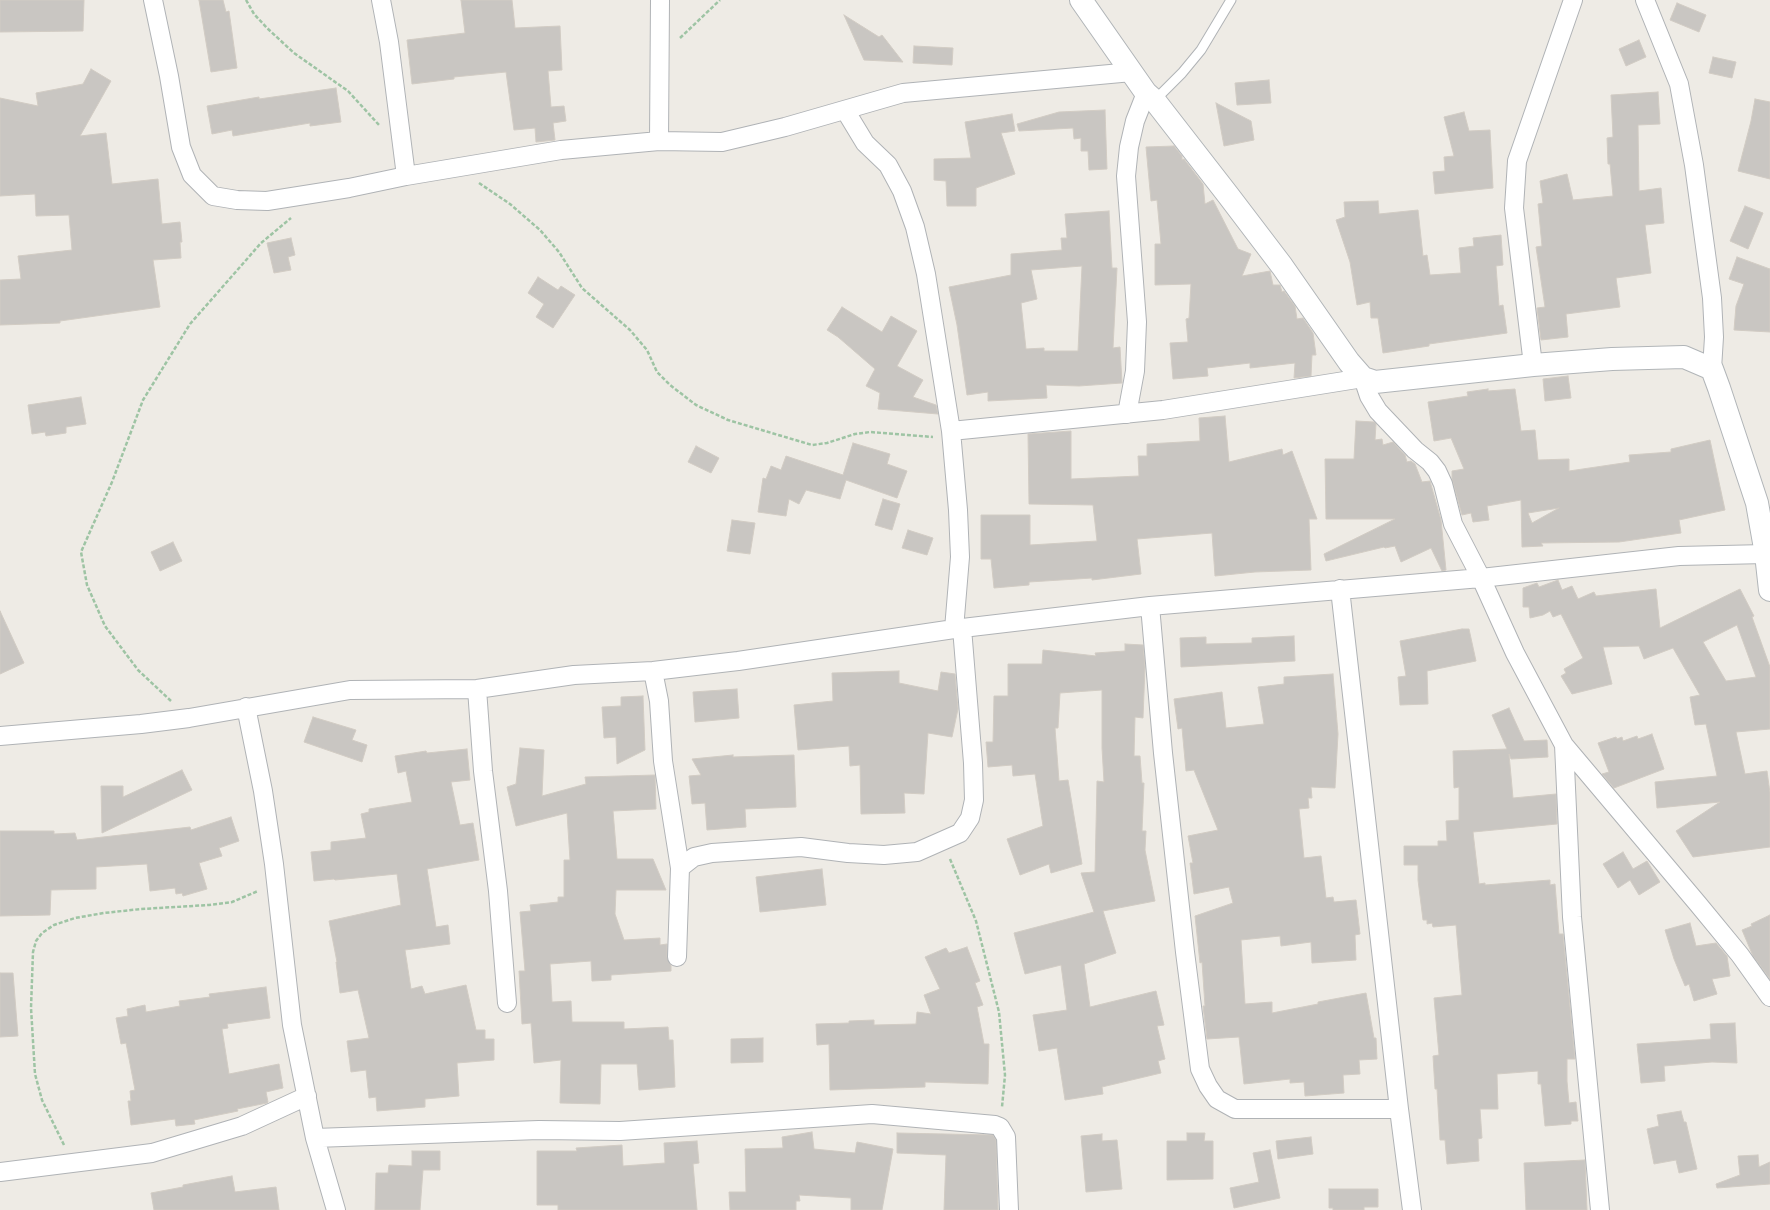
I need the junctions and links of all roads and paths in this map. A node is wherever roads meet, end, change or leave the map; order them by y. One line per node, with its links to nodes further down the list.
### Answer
1 (153, 0): 17 (street)
2 (246, 0): 15 (path)
3 (381, 0): 15 (street)
4 (660, 0): 14 (street)
5 (720, 0): 10 (path)
6 (1081, 0): 11 (main road)
7 (1231, 0): 12 (lane)
8 (1573, 0): 19 (street)
9 (1645, 0): 20 (street)
10 (679, 38)
11 (1132, 72): 12 (main road); 13 (street)
12 (1150, 97): 21 (main road); 22 (street)
13 (845, 110): 14 (street); 23 (street)
14 (659, 141): 16 (street)
15 (403, 150): 17 (street)
16 (462, 168): 17 (street); 23 (path)
17 (406, 176)
18 (296, 213): 34 (path)
19 (1534, 365): 20 (main road); 21 (main road)
20 (1712, 370): 24 (main road)
21 (1363, 378): 22 (street); 26 (street)
22 (1127, 414): 23 (street)
23 (952, 435): 30 (street)
24 (1764, 500): 25 (main road)
25 (1766, 554): 26 (street); 28 (main road)
26 (1481, 578): 27 (street); 36 (street)
27 (1340, 589): 29 (street); 44 (street)
28 (1770, 590)
29 (1150, 606): 30 (street); 44 (street)
30 (958, 629): 31 (street); 37 (street)
31 (653, 671): 32 (street); 38 (street)
32 (477, 689): 33 (street); 42 (street)
33 (246, 707): 34 (street); 39 (street)
34 (189, 718): 35 (street)
35 (0, 736)
36 (1564, 745): 41 (street); 52 (street)
37 (943, 842): 38 (street); 45 (path)
38 (680, 868): 40 (street)
39 (276, 882): 43 (street); 47 (path)
40 (677, 957)
41 (1770, 997)
42 (507, 1003)
43 (307, 1096): 46 (street); 47 (street)
44 (1399, 1109): 51 (street)
45 (1000, 1127): 46 (street); 50 (street)
46 (315, 1138): 49 (street)
47 (72, 1163): 48 (street)
48 (0, 1172)
49 (336, 1210)
50 (1008, 1210)
51 (1412, 1210)
52 (1600, 1210)

